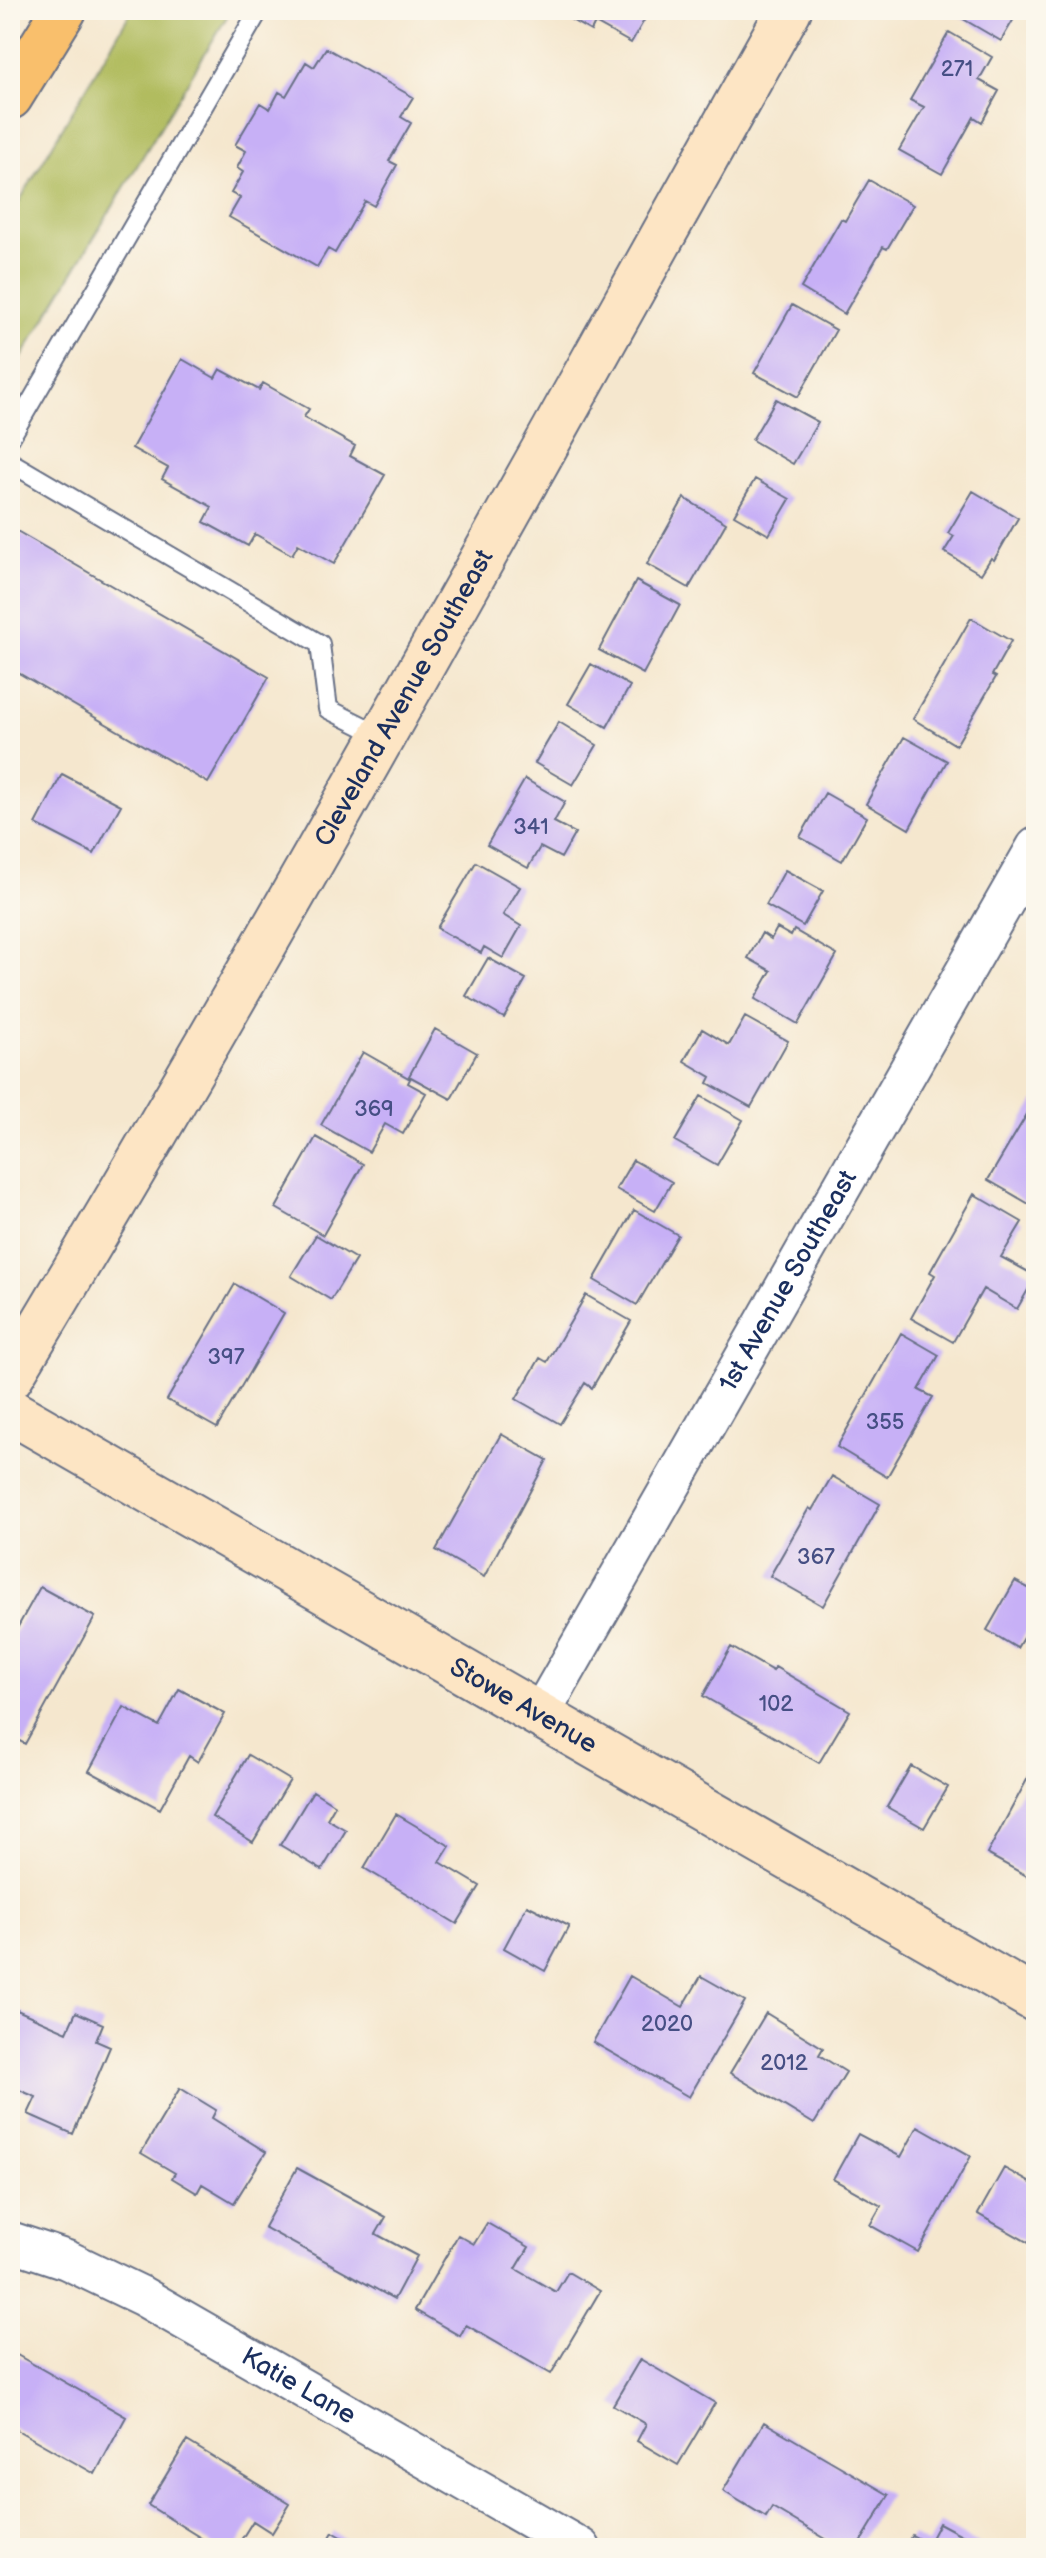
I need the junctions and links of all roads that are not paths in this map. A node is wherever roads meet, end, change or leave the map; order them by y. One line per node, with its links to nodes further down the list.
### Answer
1 (64, 10): 4 (highway)
2 (259, 10): 5 (lane)
3 (789, 10): 7 (street, Cleveland Avenue Southeast)
4 (10, 97)
5 (10, 438)
6 (10, 462): 7 (lane)
7 (382, 736): 9 (street, Cleveland Avenue Southeast)
8 (1036, 847): 11 (street, 1st Avenue Southeast)
9 (10, 1378)
10 (10, 1411): 11 (street, Stowe Avenue)
11 (540, 1715): 12 (street, Stowe Avenue)
12 (1036, 2000)
13 (10, 2241): 14 (street, Katie Lane)
14 (581, 2548)

